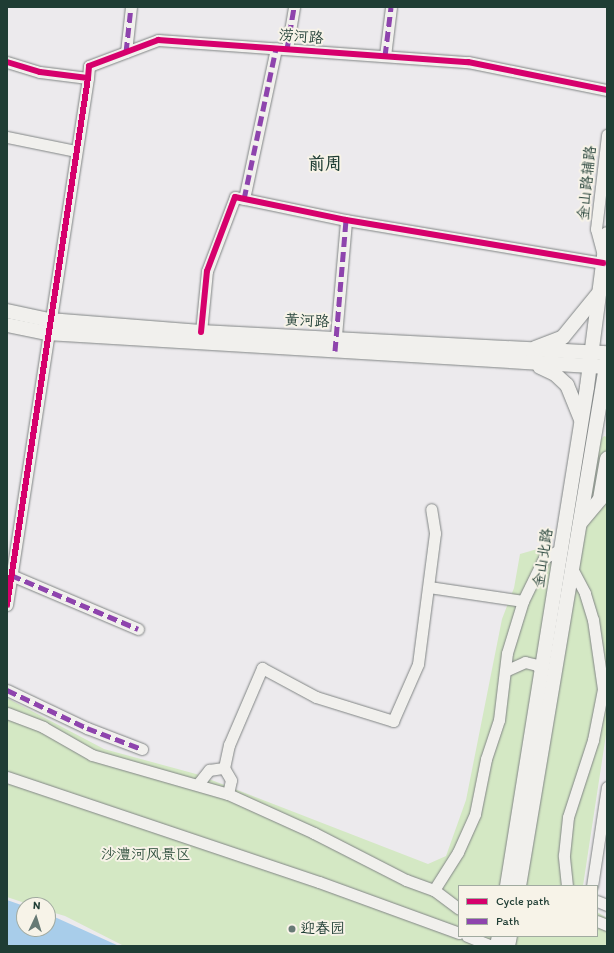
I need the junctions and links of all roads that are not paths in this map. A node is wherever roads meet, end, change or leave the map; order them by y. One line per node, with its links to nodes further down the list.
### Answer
1 (131, 7): 6 (street)
2 (294, 7): 5 (street)
3 (391, 7): 7 (street)
4 (276, 48): 5 (street, 涝河路); 6 (street, 涝河路); 14 (street)
5 (287, 49): 7 (street, 涝河路)
6 (126, 52): 9 (street, 涝河路)
7 (385, 56): 10 (street, 涝河路)
8 (7, 62): 9 (street)
9 (88, 78): 13 (street)
10 (607, 90)
11 (607, 135): 17 (street, 金山路辅路)
12 (7, 137): 13 (street)
13 (75, 151): 21 (street)
14 (244, 199): 15 (street); 22 (street)
15 (346, 220): 17 (street); 23 (street)
16 (607, 234): 17 (main road, 金山北路)
17 (603, 261): 18 (main road, 金山北路)
18 (598, 294): 24 (main road, 金山北路); 26 (main road)
19 (7, 311): 21 (main road, 黄河路)
20 (7, 325): 21 (main road, 黄河路)
21 (48, 327): 22 (main road, 黄河路); 23 (main road, 黄河路); 35 (street)
22 (202, 332): 23 (main road, 黄河路)
23 (335, 345): 26 (main road, 黄河路)
24 (592, 352): 25 (main road, 黄河路); 26 (main road, 黄河路); 28 (main road, 金山北路)
25 (607, 353)
26 (532, 356): 28 (main road, 黄河路); 29 (main road)
27 (607, 365): 28 (main road, 黄河路); 32 (main road, 金山北路)
28 (590, 367): 29 (main road, 金山北路)
29 (581, 421): 33 (main road, 金山北路)
30 (607, 460): 32 (main road)
31 (431, 509): 36 (street)
32 (581, 522): 34 (main road, 金山北路)
33 (562, 549): 37 (street); 41 (main road, 金山北路)
34 (572, 569): 51 (main road, 金山北路); 52 (street)
35 (11, 575): 38 (street); 39 (street)
36 (428, 587): 37 (street); 45 (street)
37 (523, 601): 40 (street)
38 (7, 605)
39 (138, 629)
40 (505, 671): 41 (street); 54 (street)
41 (542, 672): 50 (main road, 金山北路)
42 (7, 690): 44 (street)
43 (7, 713): 47 (street)
44 (142, 749)
45 (224, 768): 47 (street); 49 (street)
46 (7, 777): 56 (street)
47 (198, 784): 49 (street)
48 (607, 787): 53 (street)
49 (228, 794): 54 (street)
50 (507, 885)
51 (519, 885)
52 (568, 885)
53 (592, 885)
54 (434, 890): 55 (street)
55 (458, 908)
56 (458, 933)
57 (470, 937): 58 (street)
58 (492, 946)

